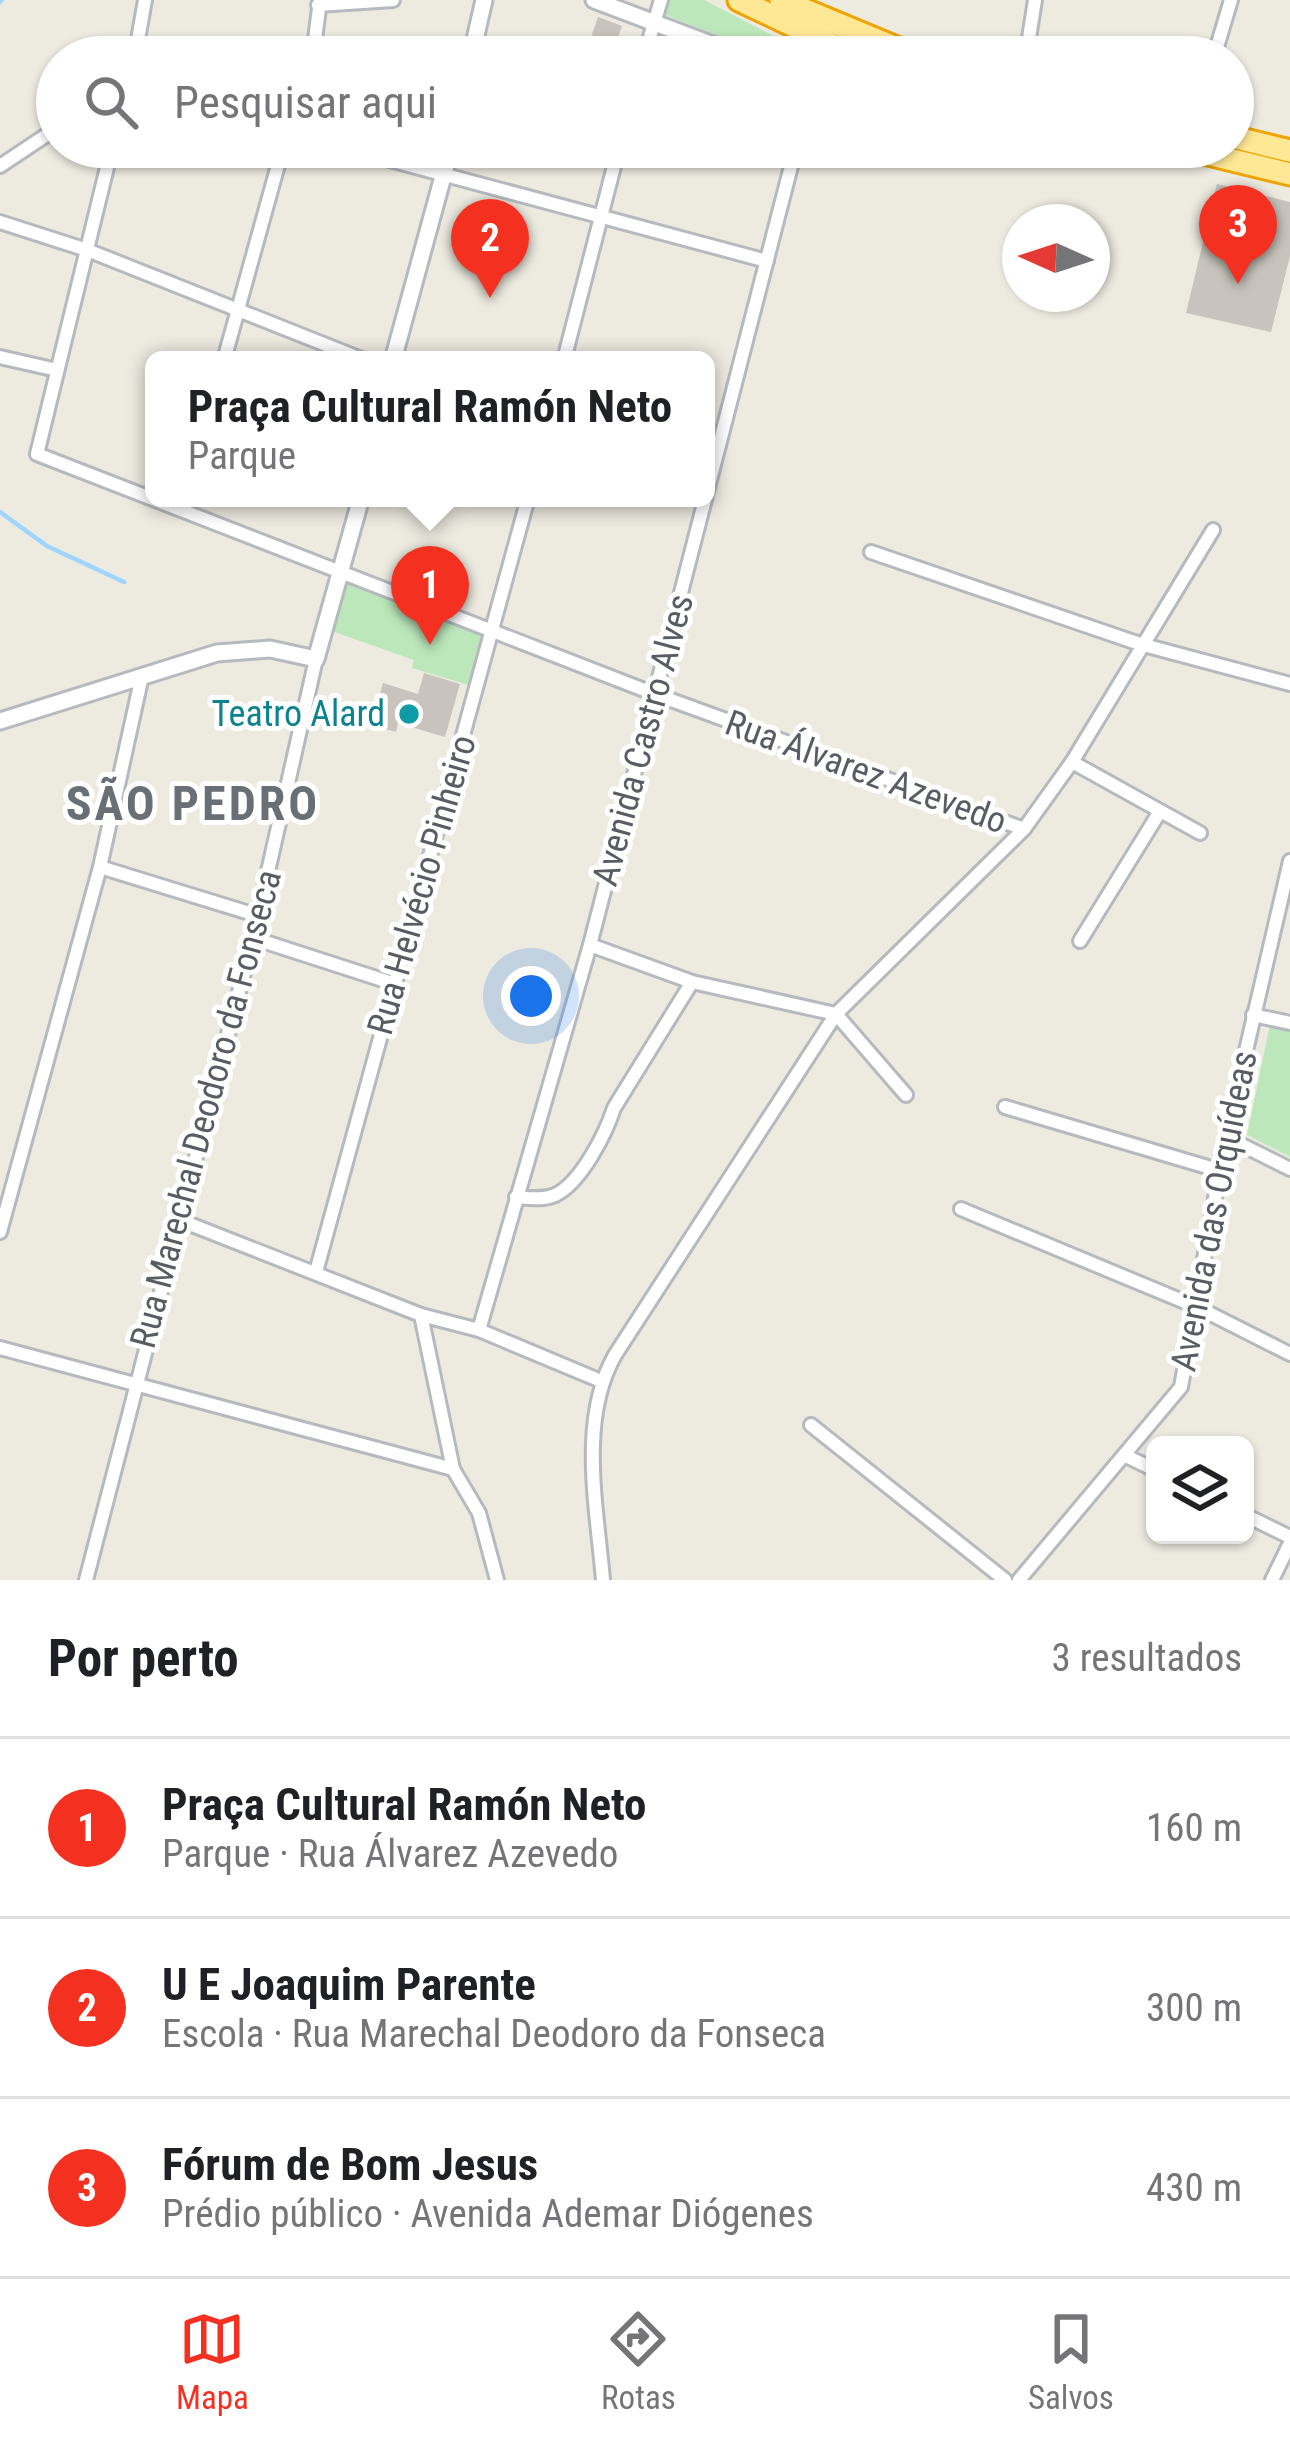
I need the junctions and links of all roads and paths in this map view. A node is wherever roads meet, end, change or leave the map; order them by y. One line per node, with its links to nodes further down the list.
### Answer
1 (145, 0): 12 (street)
2 (393, 0): 10 (street)
3 (484, 0): 14 (street)
4 (594, 0): 11 (street)
5 (661, 0): 11 (street)
6 (739, 0): 17 (highway)
7 (781, 0): 18 (highway)
8 (1035, 0): 19 (street)
9 (1231, 0): 20 (street)
10 (319, 2): 13 (street)
11 (653, 24): 15 (street); 16 (street)
12 (139, 36)
13 (316, 36)
14 (476, 36)
15 (650, 36)
16 (687, 36)
17 (815, 36)
18 (868, 36)
19 (1029, 36)
20 (1220, 36)
21 (36, 142): 25 (street)
22 (1254, 142): 23 (highway)
23 (1290, 151)
24 (1254, 165): 32 (highway)
25 (0, 166)
26 (107, 168): 36 (street)
27 (277, 168): 38 (street)
28 (410, 168): 33 (street)
29 (446, 168): 33 (street)
30 (614, 168): 34 (street)
31 (790, 168): 37 (street, Avenida Castro Alves)
32 (1290, 174)
33 (444, 178): 34 (street); 41 (street)
34 (600, 218): 37 (street); 42 (street)
35 (0, 221): 36 (street)
36 (87, 250): 38 (street); 44 (street)
37 (766, 261): 45 (street, Avenida Castro Alves)
38 (236, 312): 39 (street); 40 (street)
39 (226, 351)
40 (340, 351)
41 (396, 351)
42 (567, 351)
43 (0, 357): 44 (street)
44 (57, 370): 46 (street, Rua Álvarez Azevedo)
45 (715, 453)
46 (145, 490)
47 (193, 507): 53 (street, Rua Álvarez Azevedo)
48 (359, 507): 53 (street, Rua Marechal Deodoro da Fonseca)
49 (526, 507): 54 (street, Rua Helvécio Pinheiro)
50 (701, 507): 59 (street, Avenida Castro Alves)
51 (1214, 530): 55 (street)
52 (871, 552): 55 (street)
53 (344, 574): 54 (street, Rua Álvarez Azevedo); 56 (street, Rua Marechal Deodoro da Fonseca)
54 (494, 627): 59 (street, Rua Álvarez Azevedo); 72 (street, Rua Helvécio Pinheiro)
55 (1140, 644): 58 (street); 61 (street)
56 (316, 659): 57 (street); 67 (street, Rua Marechal Deodoro da Fonseca)
57 (142, 676): 60 (street); 66 (street)
58 (1290, 684)
59 (652, 693): 63 (street, Rua Álvarez Azevedo); 70 (street, Avenida Castro Alves)
60 (0, 721)
61 (1072, 762): 62 (street); 63 (street)
62 (1160, 813): 64 (street); 69 (street)
63 (1024, 829): 73 (street)
64 (1200, 833)
65 (1290, 861): 74 (street, Avenida das Orquídeas)
66 (100, 867): 67 (street); 81 (street)
67 (259, 916): 68 (street, Rua Marechal Deodoro da Fonseca)
68 (253, 938): 72 (street); 84 (street, Rua Marechal Deodoro da Fonseca)
69 (1080, 941)
70 (590, 945): 71 (street); 82 (street, Avenida Castro Alves)
71 (692, 982): 73 (street); 82 (street)
72 (392, 983): 86 (street, Rua Helvécio Pinheiro)
73 (836, 1014): 76 (street); 92 (street)
74 (1253, 1015): 75 (street); 78 (street, Avenida das Orquídeas)
75 (1290, 1023)
76 (906, 1095)
77 (1004, 1107): 80 (street)
78 (1226, 1136): 79 (street); 80 (street, Avenida das Orquídeas)
79 (1290, 1169)
80 (1221, 1171): 87 (street, Avenida das Orquídeas)
81 (7, 1182): 85 (street)
82 (517, 1197): 89 (street, Avenida Castro Alves)
83 (961, 1209): 87 (street)
84 (182, 1221): 86 (street); 93 (street, Rua Marechal Deodoro da Fonseca)
85 (0, 1232)
86 (316, 1271): 88 (street)
87 (1197, 1307): 91 (street); 95 (street, Avenida das Orquídeas)
88 (421, 1315): 89 (street); 97 (street)
89 (479, 1330): 92 (street)
90 (0, 1348): 93 (street)
91 (1290, 1354)
92 (601, 1381): 102 (street)
93 (134, 1384): 97 (street); 100 (street, Rua Marechal Deodoro da Fonseca)
94 (812, 1425): 103 (street)
95 (1126, 1456): 96 (street); 104 (street, Avenida das Orquídeas)
96 (1146, 1466)
97 (453, 1469): 101 (street)
98 (1254, 1520): 99 (street)
99 (1290, 1540): 105 (street)
100 (86, 1580)
101 (497, 1580)
102 (603, 1580)
103 (1005, 1580)
104 (1019, 1580)
105 (1272, 1580)

